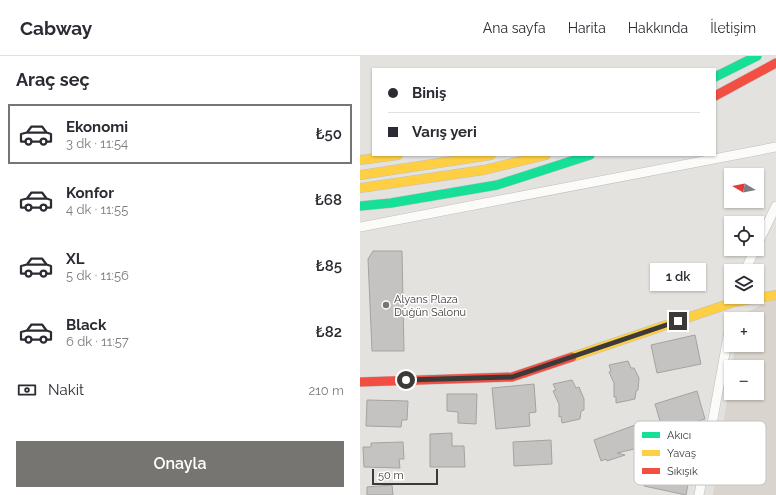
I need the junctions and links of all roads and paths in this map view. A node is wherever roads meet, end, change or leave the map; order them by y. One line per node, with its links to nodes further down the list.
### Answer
1 (757, 56): 3 (main road)
2 (776, 63): 4 (main road)
3 (716, 76)
4 (716, 95)
5 (776, 147): 15 (street)
6 (390, 156): 10 (main road)
7 (484, 156): 11 (main road)
8 (542, 156): 12 (main road)
9 (587, 156): 13 (main road)
10 (360, 160)
11 (360, 175)
12 (360, 188)
13 (360, 206)
14 (776, 206): 16 (street)
15 (360, 227)
16 (764, 231)
17 (776, 295): 18 (main road)
18 (764, 296)
19 (724, 304): 21 (main road)
20 (725, 352): 22 (street)
21 (360, 382)
22 (713, 421)
23 (701, 485): 24 (street)
24 (699, 495)

